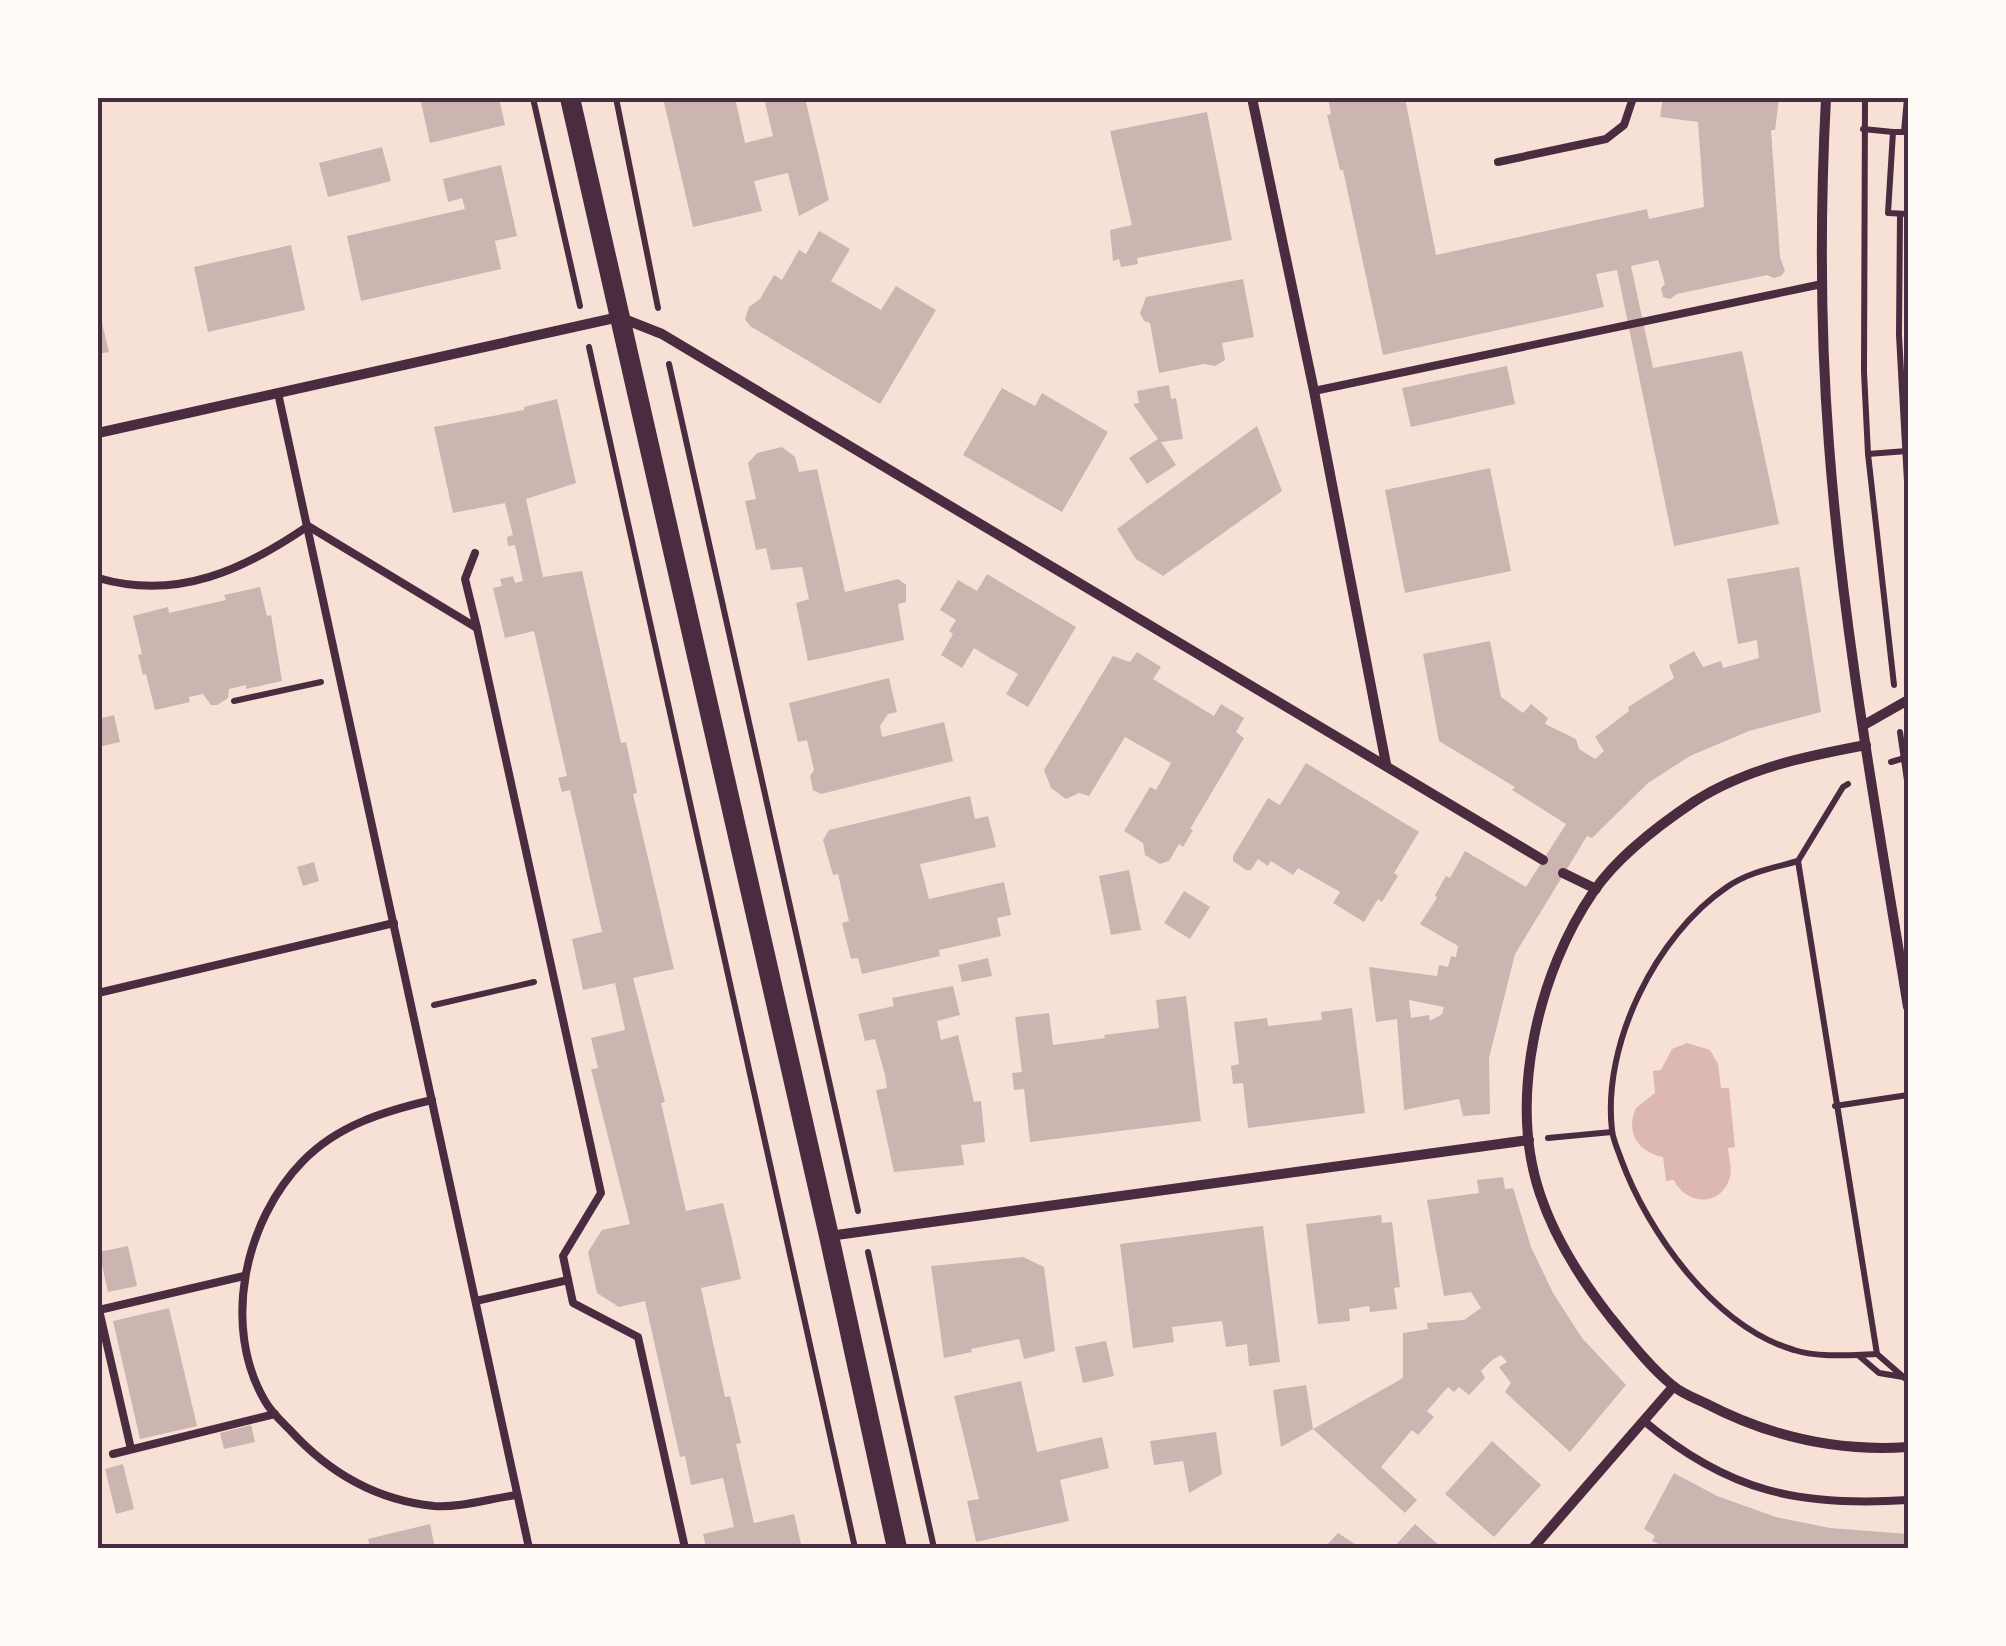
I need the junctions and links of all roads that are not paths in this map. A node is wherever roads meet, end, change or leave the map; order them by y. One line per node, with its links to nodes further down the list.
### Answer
1 (570, 98): 7 (main road)
2 (1252, 98): 8 (street)
3 (1633, 98): 5 (lane)
4 (1826, 98): 6 (street)
5 (1498, 162)
6 (1822, 284): 8 (lane); 16 (street)
7 (619, 317): 9 (street); 18 (street); 27 (main road)
8 (1314, 391): 18 (street)
9 (278, 392): 10 (street); 11 (lane)
10 (98, 433)
11 (308, 526): 13 (lane); 14 (lane); 22 (lane)
12 (475, 552): 14 (lane)
13 (98, 578)
14 (476, 628): 29 (lane)
15 (1908, 700): 16 (street)
16 (1864, 725): 17 (street)
17 (1866, 745): 21 (street); 24 (street)
18 (1386, 764): 19 (street)
19 (1543, 860)
20 (1563, 872): 21 (street)
21 (1596, 889): 26 (street)
22 (394, 924): 23 (lane); 25 (lane)
23 (98, 994)
24 (1908, 1007)
25 (432, 1100): 28 (lane); 30 (lane)
26 (1529, 1140): 27 (street); 31 (street)
27 (829, 1236): 41 (main road)
28 (244, 1276): 32 (lane); 35 (lane)
29 (568, 1280): 30 (lane); 40 (lane)
30 (476, 1301): 37 (lane)
31 (1673, 1386): 33 (street); 34 (street)
32 (275, 1414): 35 (lane); 37 (lane)
33 (1644, 1421): 38 (lane); 42 (street)
34 (1908, 1447)
35 (131, 1449): 36 (lane)
36 (113, 1454)
37 (517, 1495): 39 (lane)
38 (1908, 1500)
39 (529, 1548)
40 (685, 1548)
41 (897, 1548)
42 (1533, 1548)

